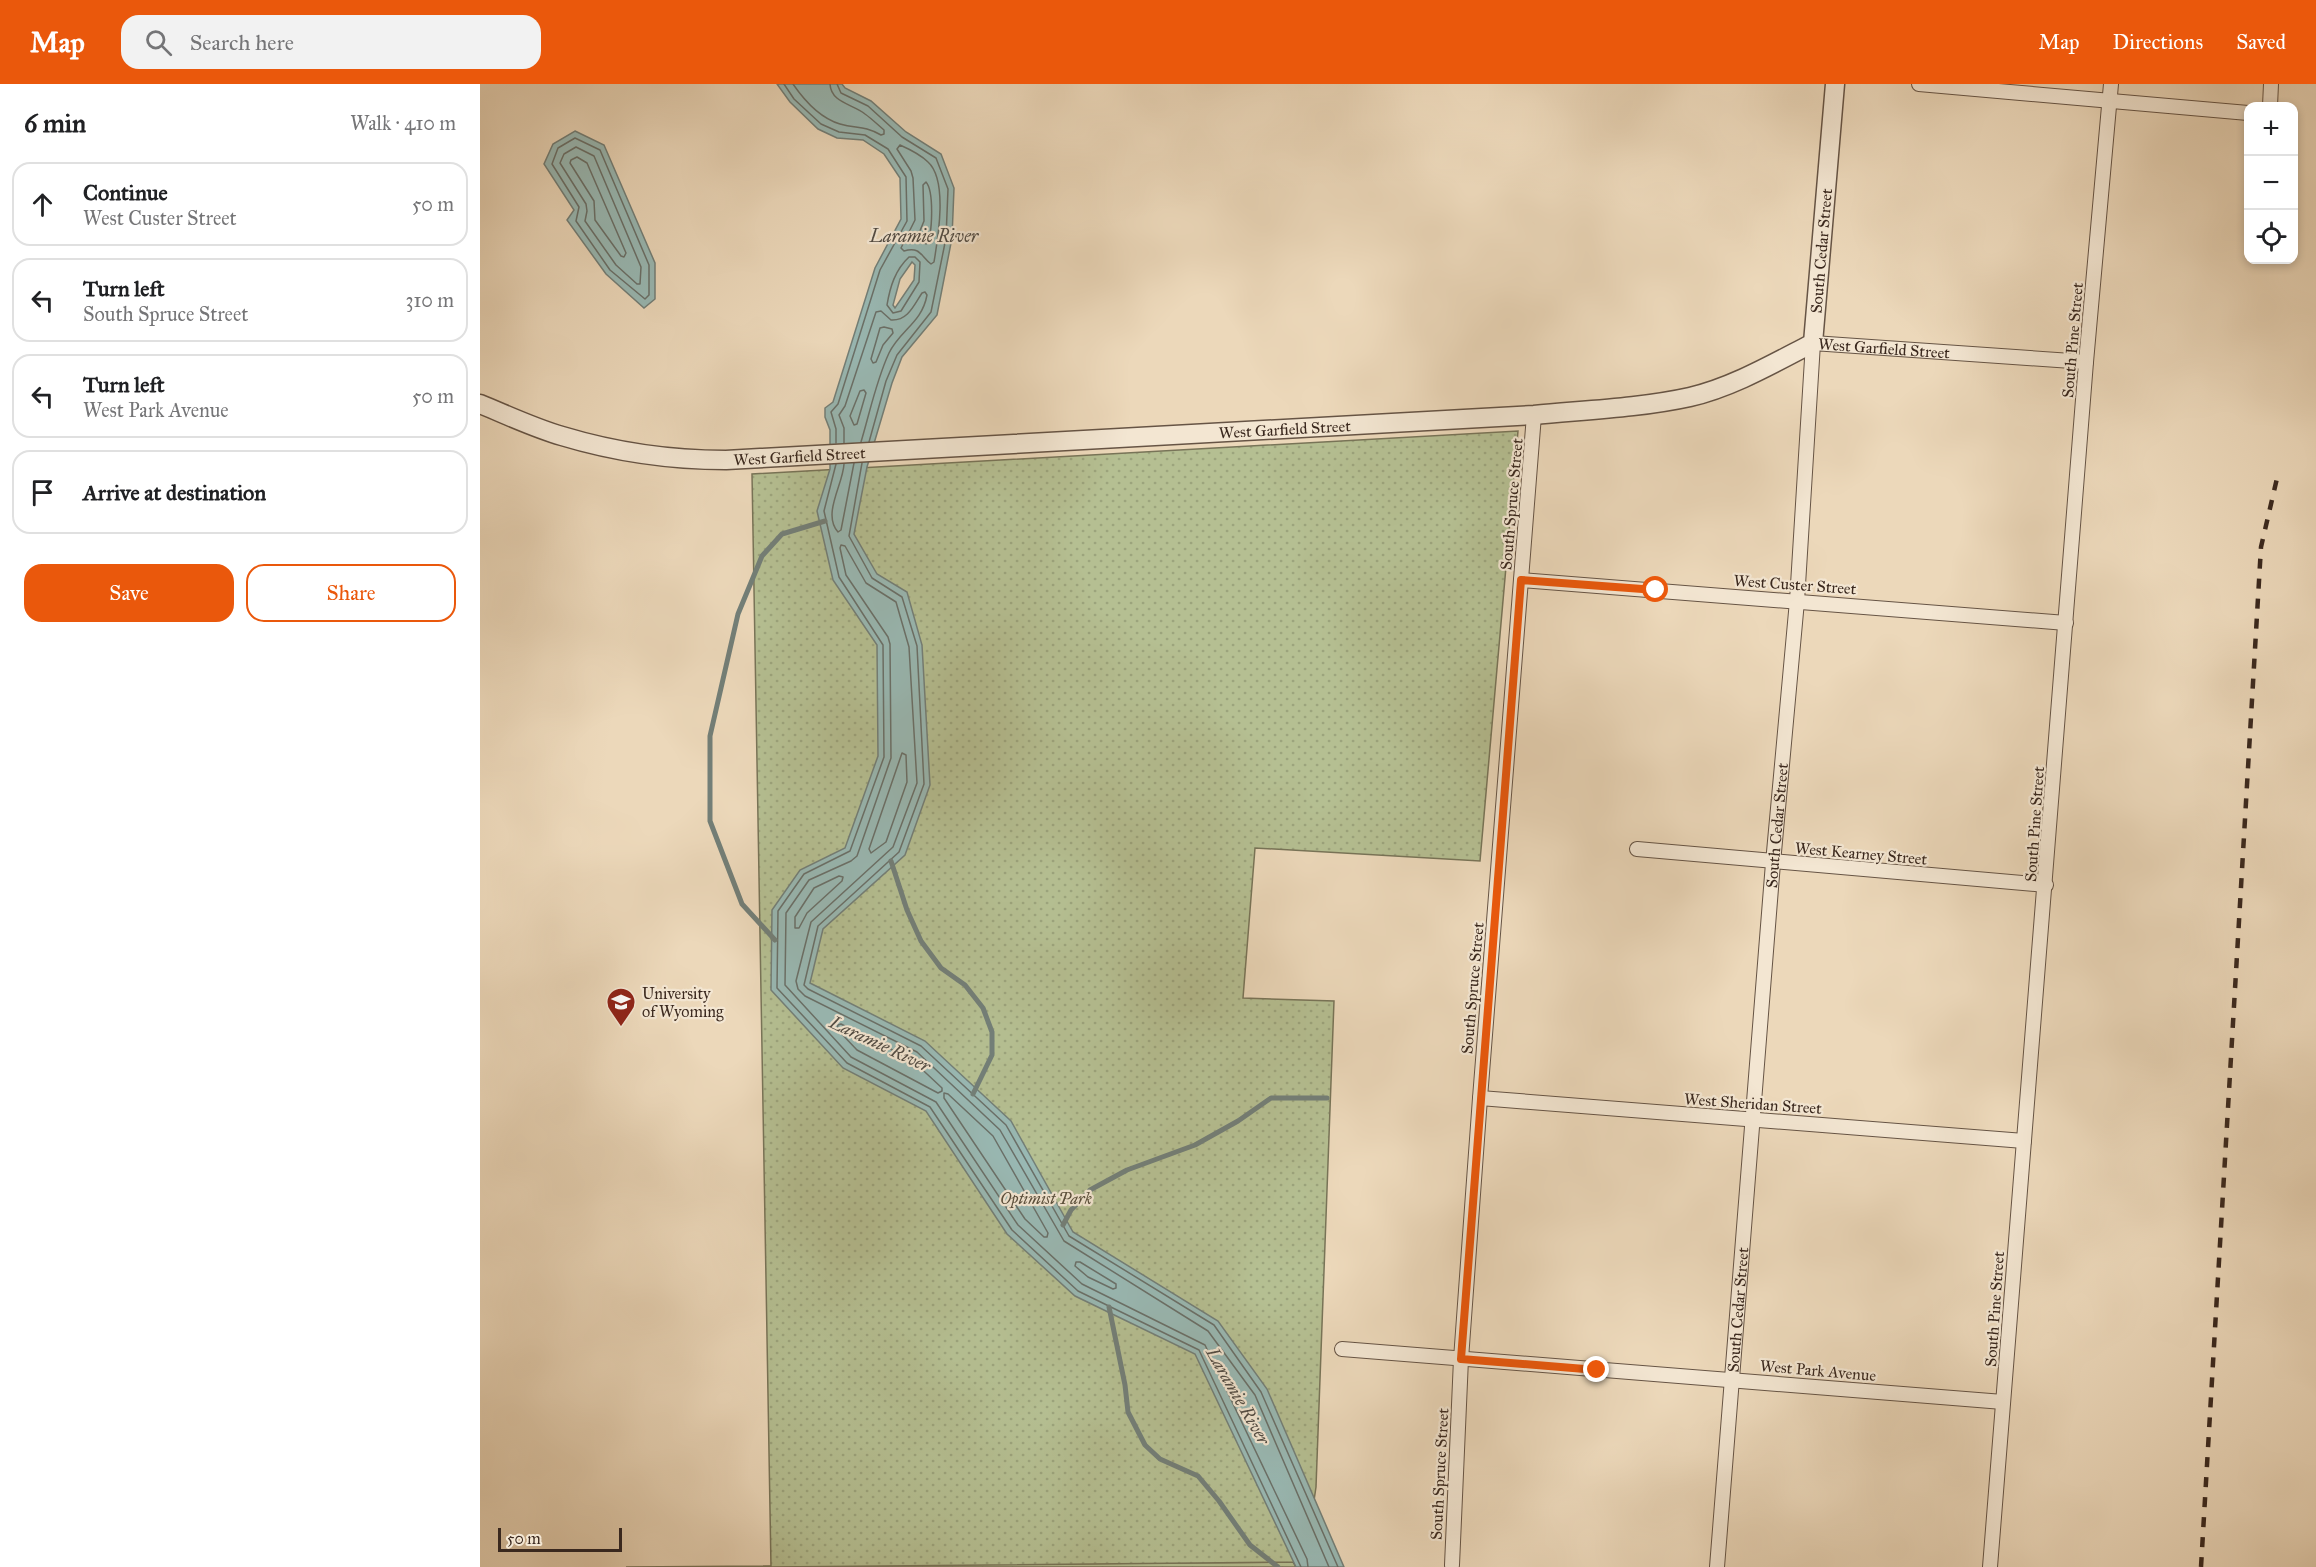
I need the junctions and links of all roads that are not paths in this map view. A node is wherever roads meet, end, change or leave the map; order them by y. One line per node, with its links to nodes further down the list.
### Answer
1 (1835, 84): 8 (street, South Cedar Street)
2 (1919, 84): 5 (street)
3 (2111, 84): 5 (street, South Pine Street)
4 (2271, 84): 6 (street)
5 (2110, 100): 7 (street); 9 (street, South Pine Street)
6 (2270, 102)
7 (2244, 113)
8 (1813, 343): 9 (street, West Garfield Street); 11 (street, West Garfield Street); 13 (street, South Cedar Street)
9 (2086, 362): 14 (street, South Pine Street)
10 (480, 404): 11 (street, West Garfield Street)
11 (1534, 415): 12 (street, South Spruce Street)
12 (1521, 580): 13 (street, West Custer Street); 18 (street, South Spruce Street)
13 (1797, 601): 14 (street, West Custer Street); 16 (street, South Cedar Street)
14 (2066, 623): 17 (street, South Pine Street)
15 (1637, 849): 16 (street, West Kearney Street)
16 (1773, 863): 17 (street, West Kearney Street); 19 (street, South Cedar Street)
17 (2046, 885): 20 (street, South Pine Street)
18 (1480, 1098): 19 (street, West Sheridan Street); 22 (street, South Spruce Street)
19 (1754, 1119): 20 (street, West Sheridan Street); 23 (street, South Cedar Street)
20 (2024, 1141): 24 (street, South Pine Street)
21 (1342, 1349): 22 (street, West Park Avenue)
22 (1461, 1359): 23 (street, West Park Avenue); 25 (street, South Spruce Street)
23 (1733, 1380): 24 (street, West Park Avenue); 26 (street, South Cedar Street)
24 (2004, 1402): 27 (street, South Pine Street)
25 (1452, 1565)
26 (1717, 1567)
27 (1990, 1567)

